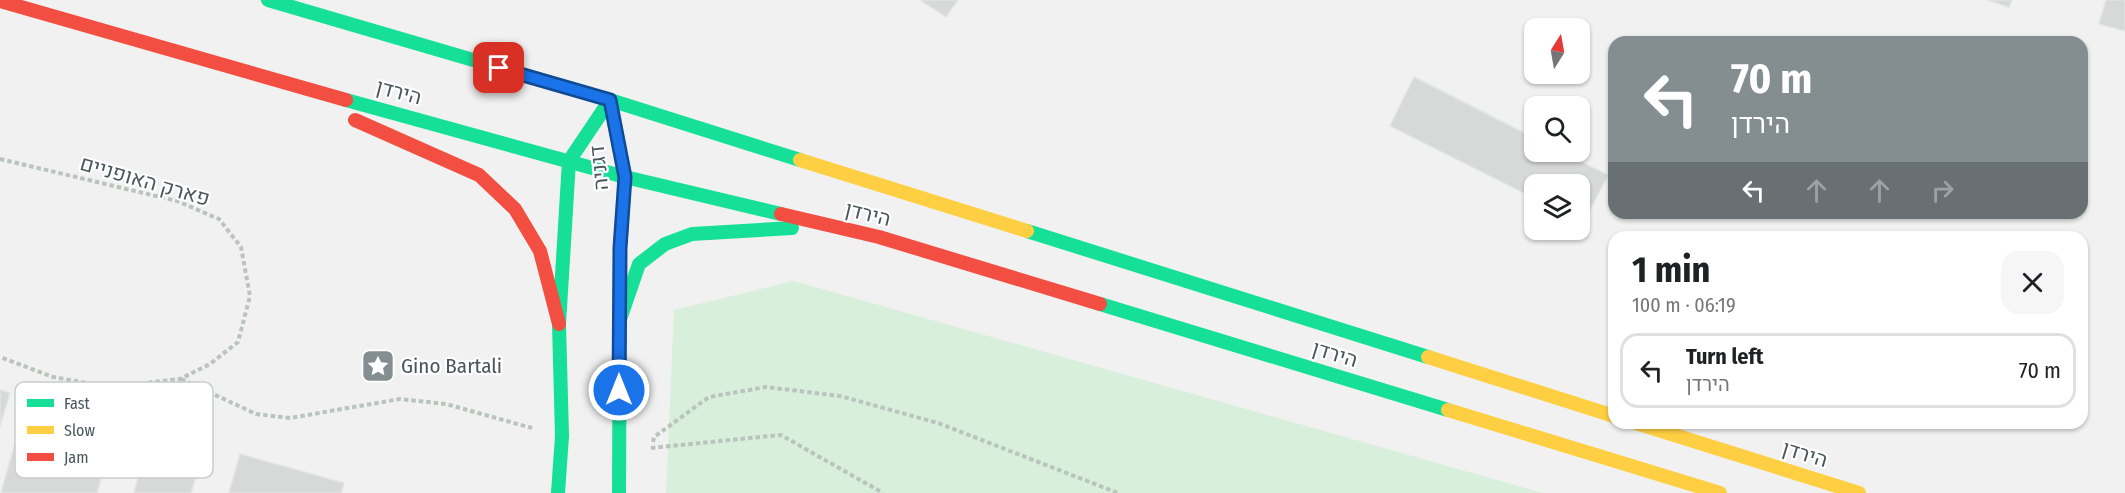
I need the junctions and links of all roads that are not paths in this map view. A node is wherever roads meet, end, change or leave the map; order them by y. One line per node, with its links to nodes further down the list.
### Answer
1 (0, 0): 3 (main road, הירדן)
2 (268, 0): 4 (main road, הירדן)
3 (226, 67): 5 (main road, הירדן); 9 (main road)
4 (610, 100): 5 (main road, דגניה); 6 (main road, דגניה); 10 (main road, הירדן)
5 (569, 161): 6 (main road, הירדן); 9 (main road, דגניה)
6 (625, 177): 7 (main road, הירדן); 8 (main road, דגניה)
7 (829, 226): 8 (main road); 14 (main road, הירדן)
8 (620, 322): 13 (main road, דגניה)
9 (559, 324): 12 (main road, דגניה)
10 (1608, 414)
11 (1655, 429): 15 (main road, הירדן)
12 (558, 493)
13 (619, 493)
14 (1720, 493)
15 (1859, 493)

